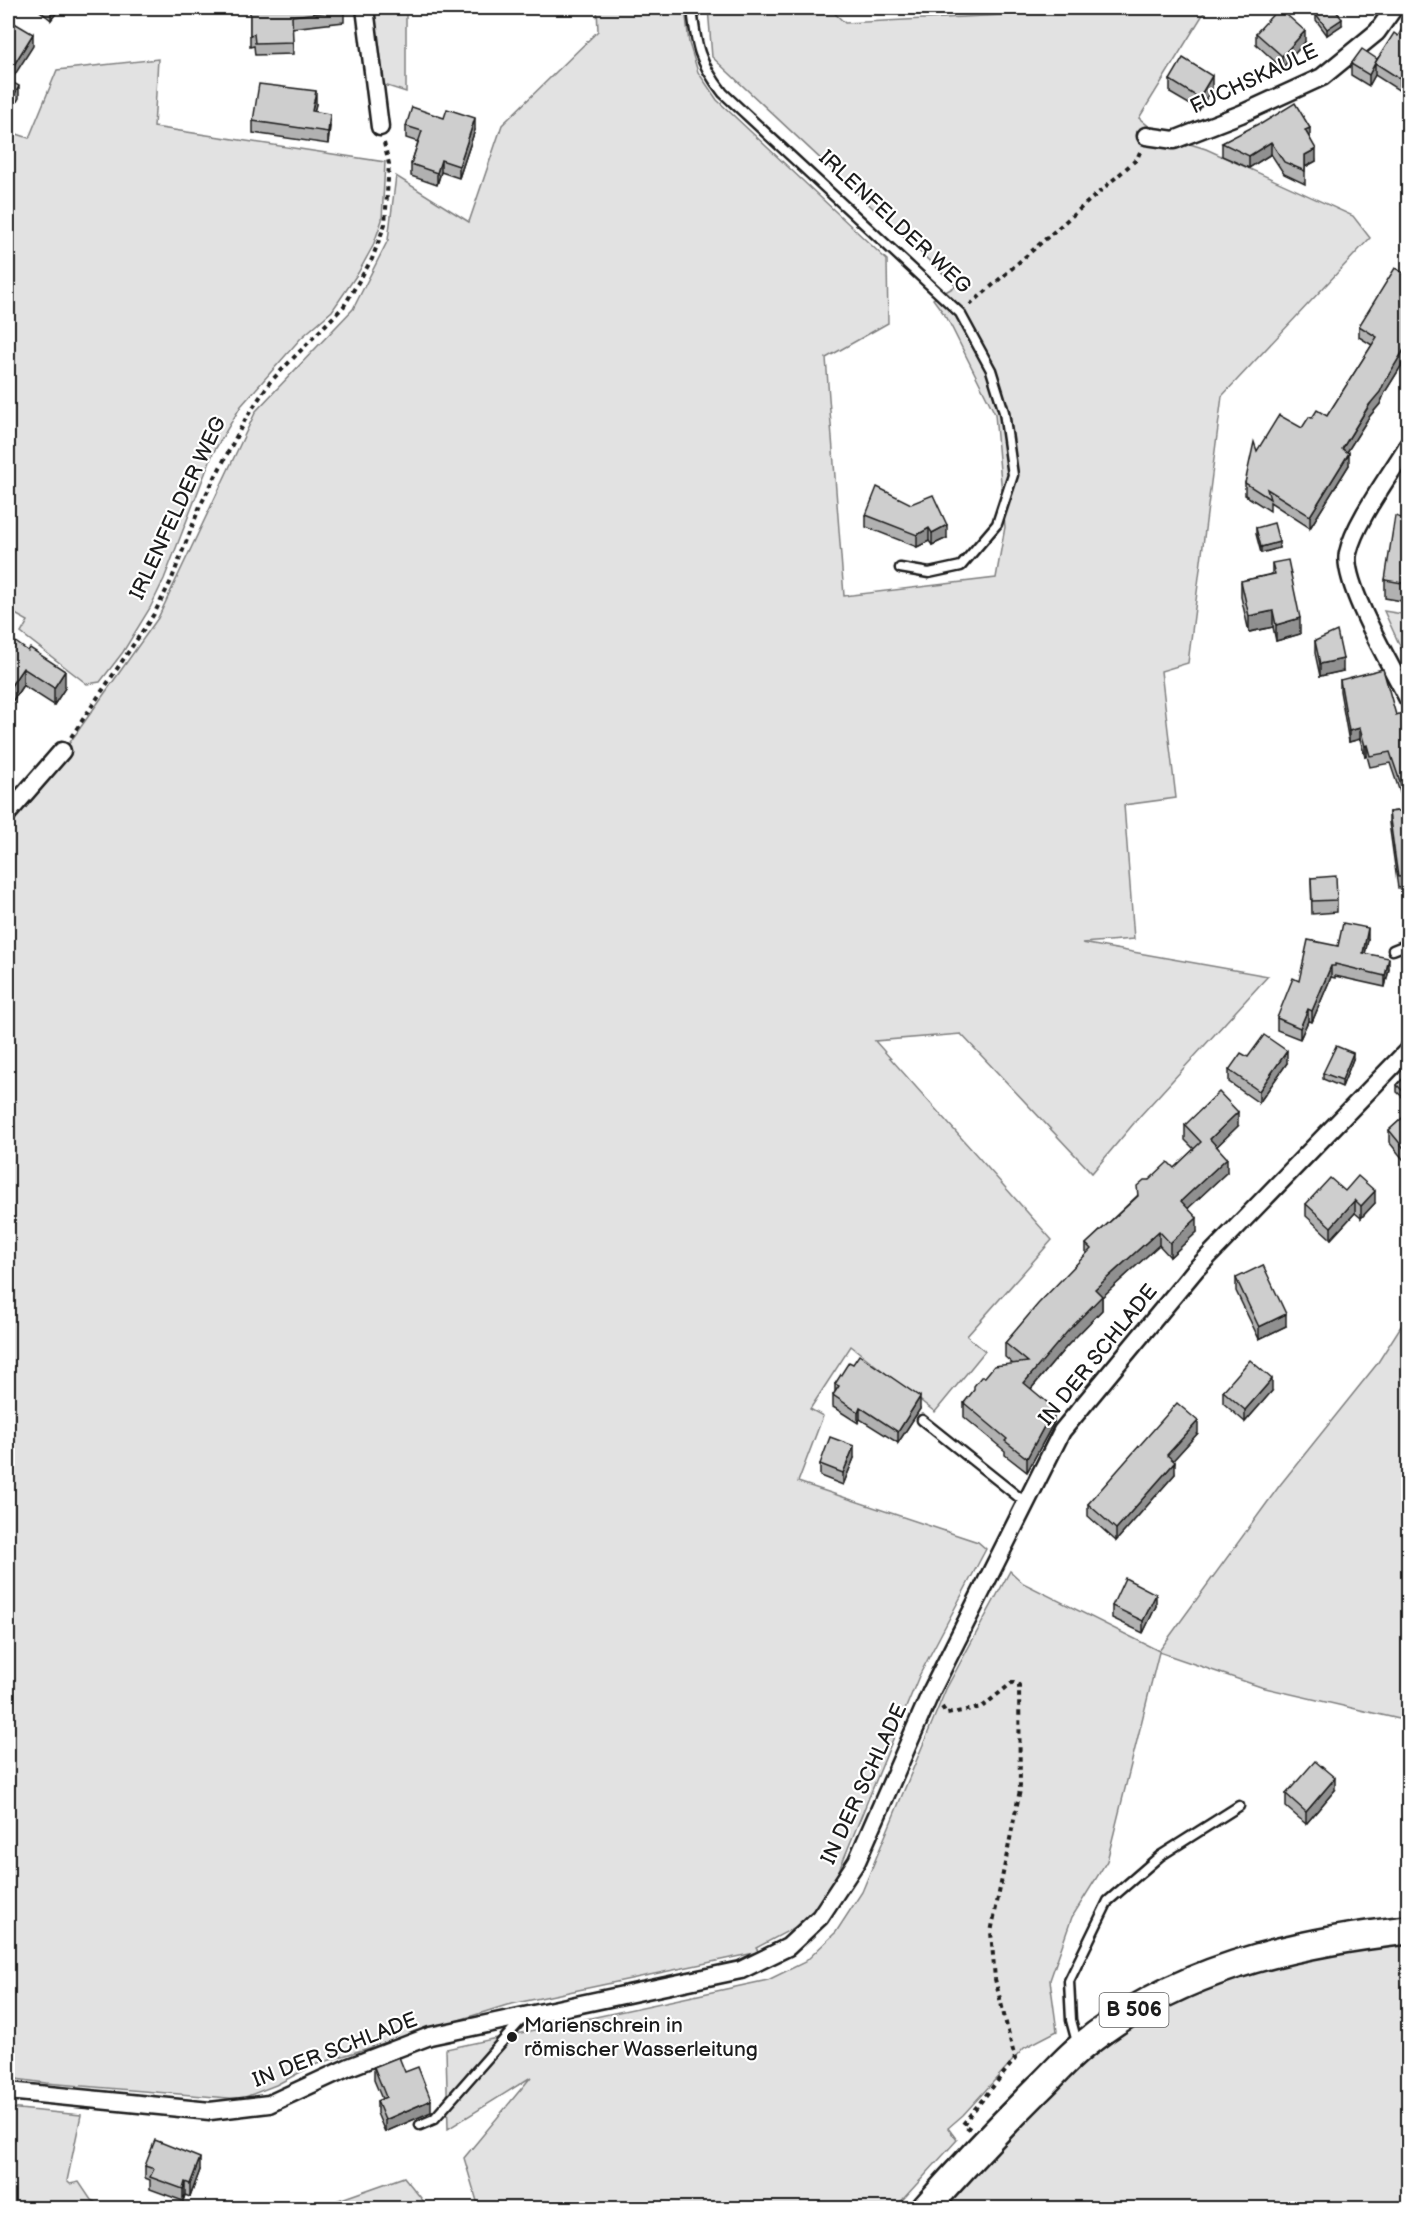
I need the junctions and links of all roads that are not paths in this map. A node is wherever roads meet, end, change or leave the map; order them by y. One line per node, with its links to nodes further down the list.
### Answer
1 (365, 8): 4 (street)
2 (692, 8): 7 (lane, IRLENFELDER WEG)
3 (1394, 8): 5 (street, FUCHSKAULE)
4 (380, 127)
5 (1146, 136)
6 (1408, 445): 8 (street)
7 (900, 568)
8 (1408, 699)
9 (62, 751): 10 (street)
10 (8, 813)
11 (1408, 944): 12 (lane)
12 (1393, 950)
13 (1408, 1050): 15 (street, IN DER SCHLADE)
14 (922, 1420): 15 (lane)
15 (1026, 1503): 18 (street, IN DER SCHLADE)
16 (1239, 1806): 19 (lane)
17 (1408, 1930): 19 (main road, B 506)
18 (524, 2016): 20 (street, IN DER SCHLADE); 21 (lane)
19 (1079, 2049): 22 (main road, B 506)
20 (8, 2091)
21 (420, 2125)
22 (926, 2208)

